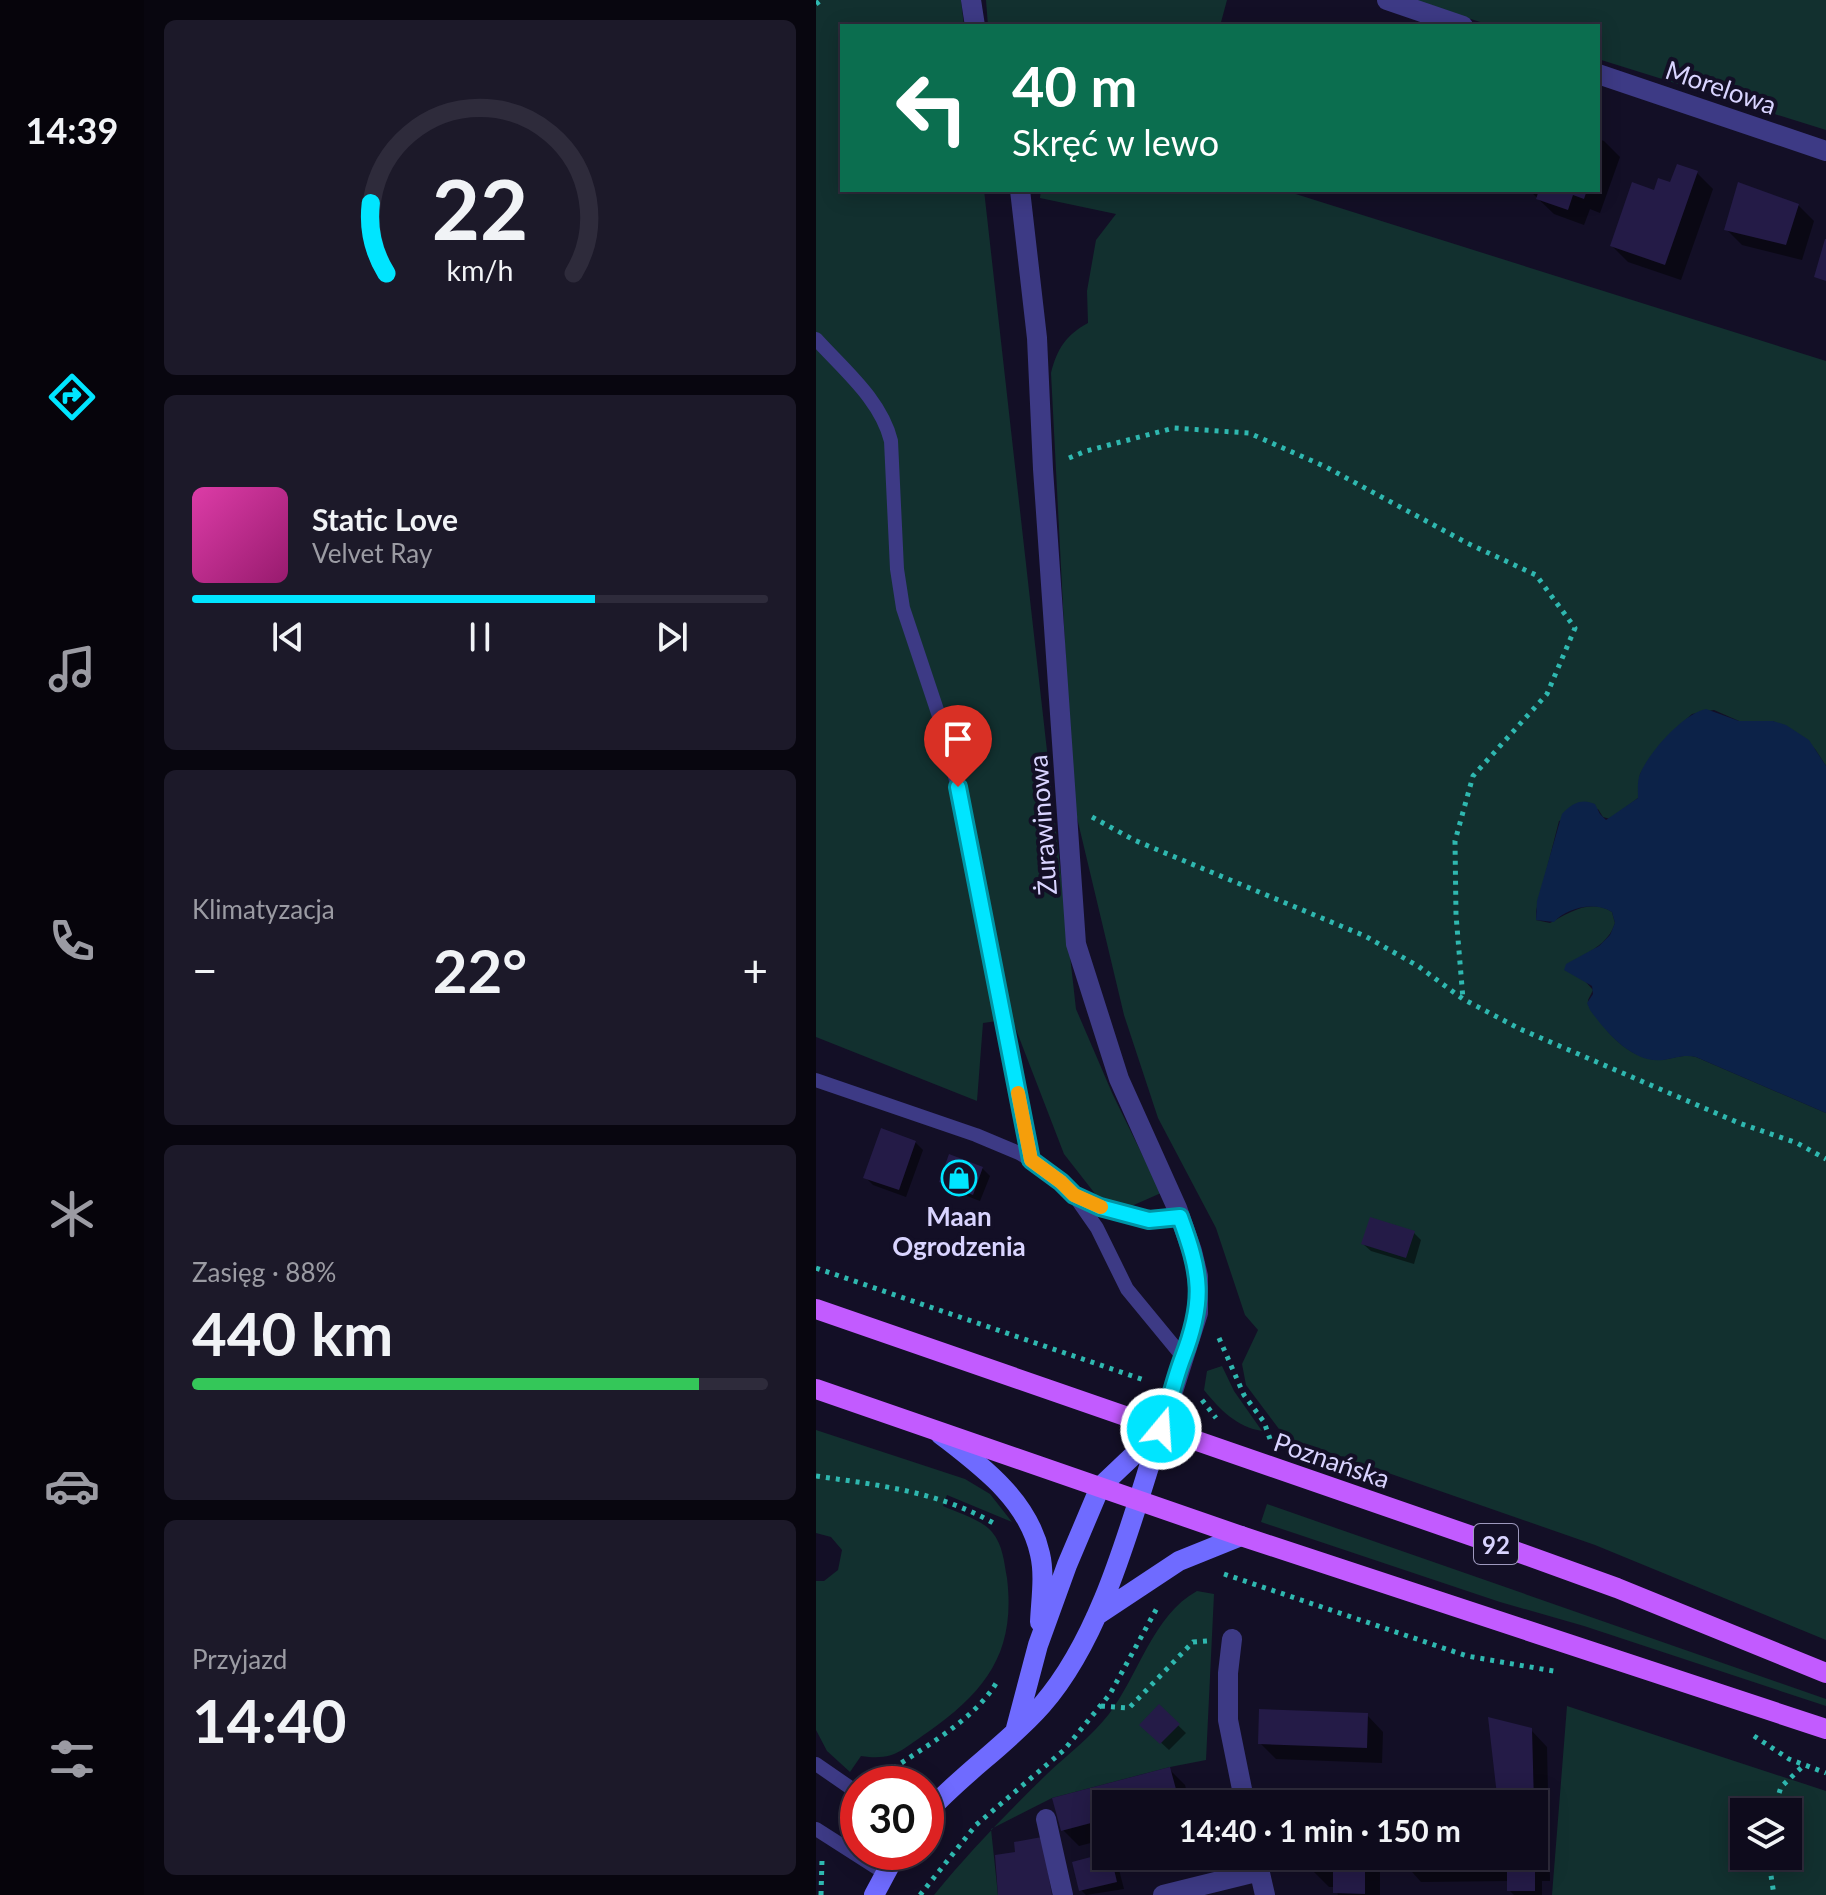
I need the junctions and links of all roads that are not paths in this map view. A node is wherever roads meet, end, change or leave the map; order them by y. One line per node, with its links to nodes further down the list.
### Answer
1 (971, 0): 3 (street)
2 (1387, 0): 4 (street)
3 (975, 24)
4 (1457, 24)
5 (1600, 75): 6 (street, Morelowa)
6 (1826, 151)
7 (1020, 192): 12 (street, Żurawinowa)
8 (816, 339): 10 (lane)
9 (816, 1080): 10 (lane)
10 (1031, 1160): 11 (lane)
11 (1074, 1195): 12 (lane); 14 (lane)
12 (1180, 1217): 14 (street, Żurawinowa)
13 (816, 1309): 16 (main road, Poznańska / 92)
14 (1183, 1357): 16 (street, Żurawinowa)
15 (816, 1389): 17 (main road)
16 (1161, 1429): 18 (street); 19 (street); 24 (main road, Poznańska / 92)
17 (935, 1430): 18 (main road); 23 (street)
18 (1100, 1487): 19 (main road); 23 (street)
19 (1137, 1500): 20 (main road); 21 (street)
20 (1241, 1536): 21 (street); 25 (main road)
21 (1096, 1616): 26 (street)
22 (1232, 1639): 29 (street)
23 (1038, 1645): 26 (street)
24 (1826, 1673)
25 (1826, 1729)
26 (1014, 1735): 30 (street)
27 (816, 1764): 28 (lane)
28 (840, 1781)
29 (1242, 1790)
30 (944, 1796)
31 (1046, 1819): 38 (street)
32 (816, 1829): 36 (lane)
33 (887, 1870): 36 (street)
34 (1240, 1870): 39 (street)
35 (1259, 1870): 40 (street)
36 (885, 1873): 37 (street)
37 (874, 1895)
38 (1063, 1895)
39 (1163, 1895)
40 (1265, 1895)

